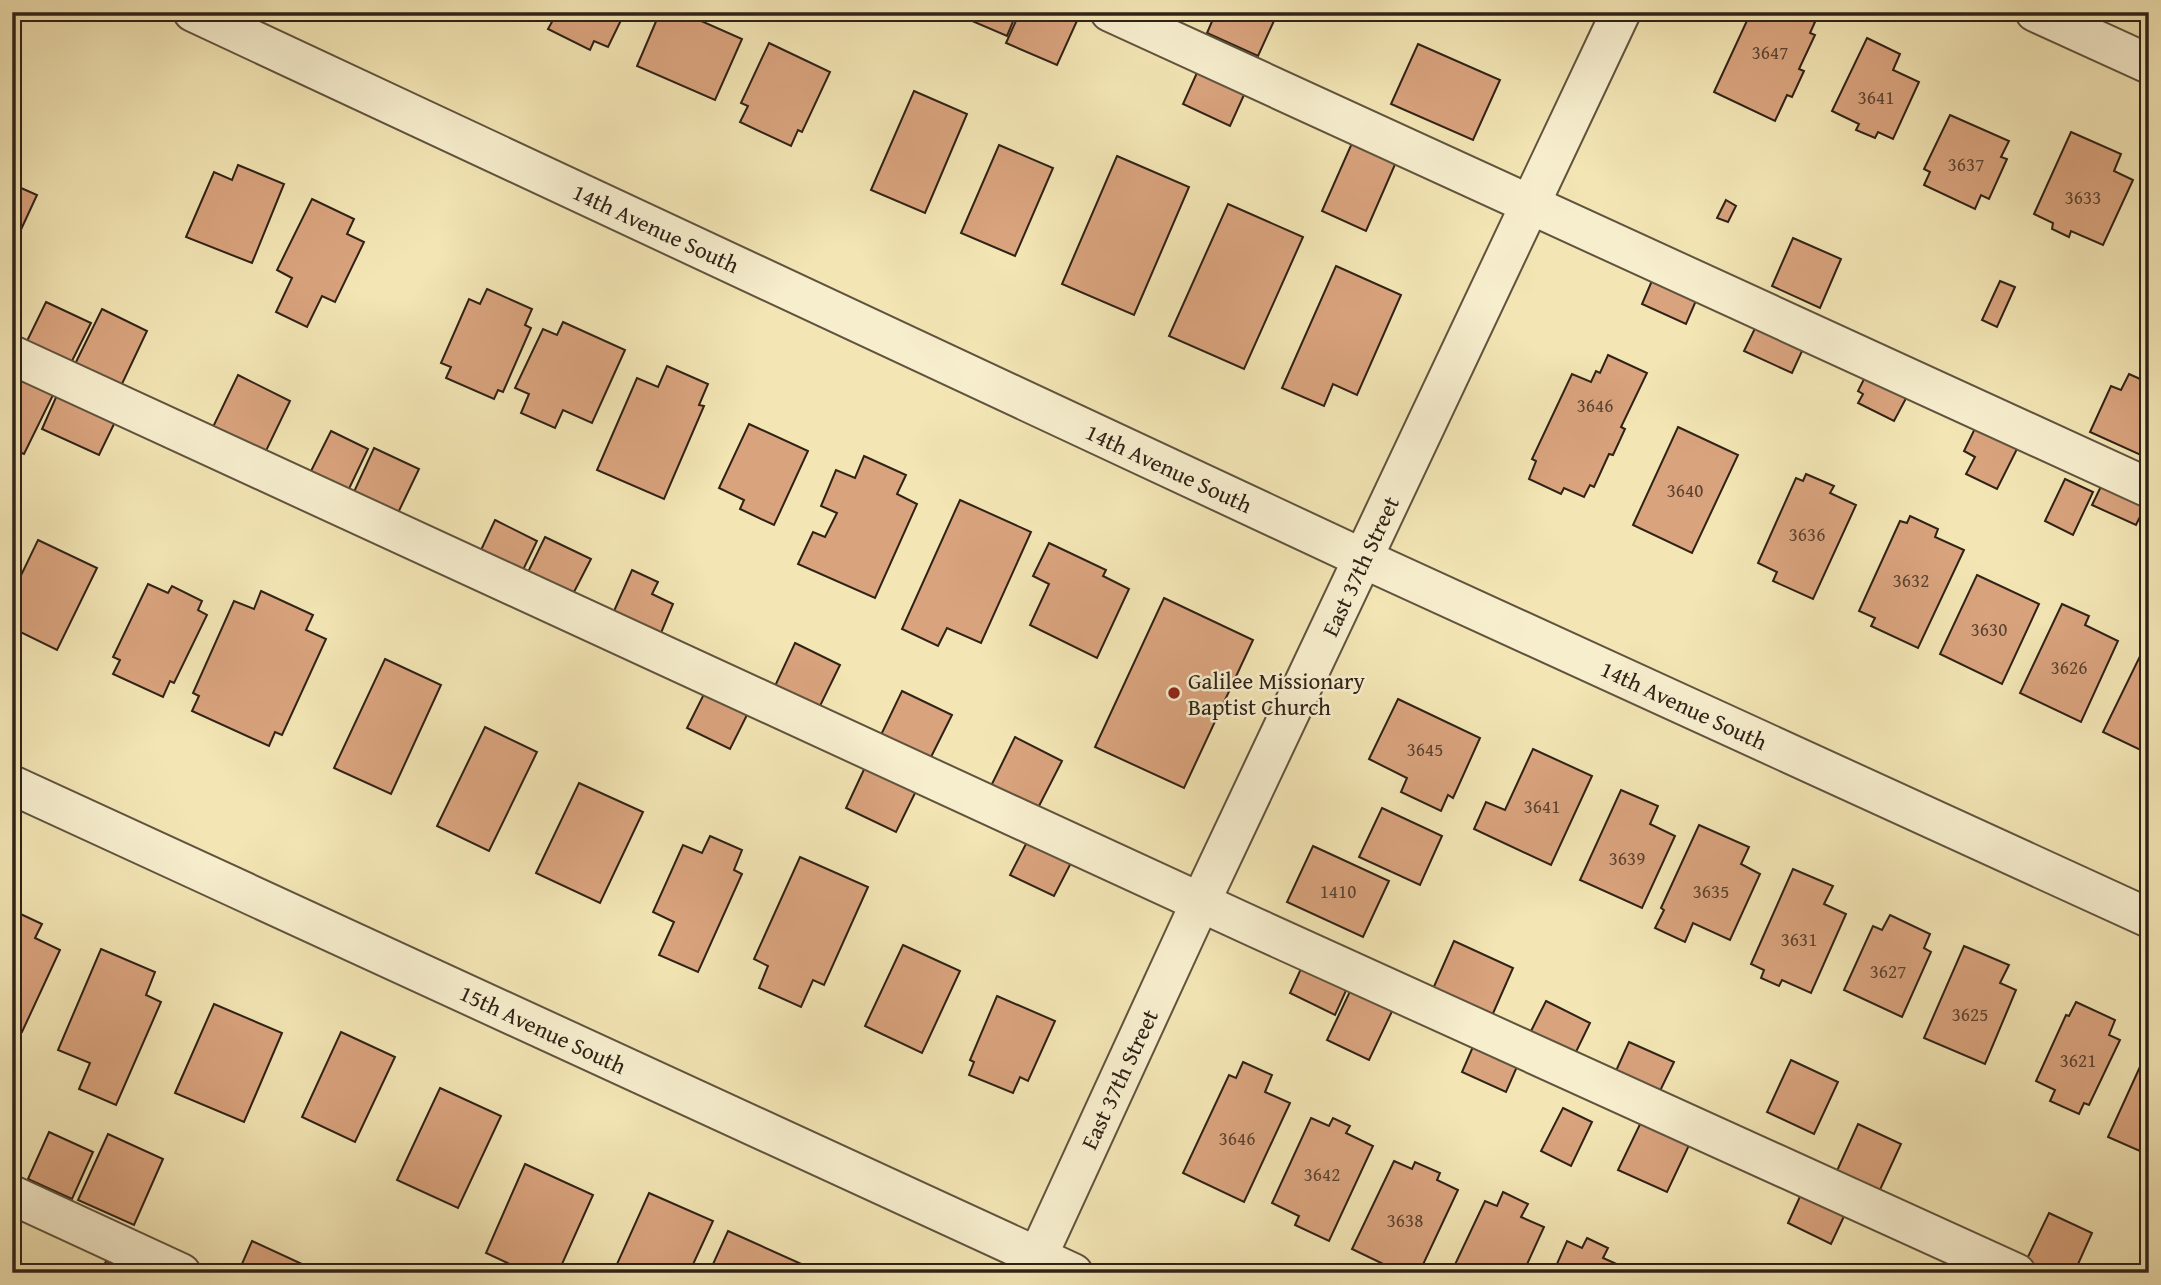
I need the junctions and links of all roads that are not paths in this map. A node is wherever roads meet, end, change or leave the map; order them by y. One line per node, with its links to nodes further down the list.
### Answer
1 (193, 12): 9 (street, 14th Avenue South)
2 (1110, 12): 6 (street)
3 (1621, 12): 6 (street, East 37th Street)
4 (2035, 12): 5 (street)
5 (2149, 64)
6 (1530, 204): 8 (street); 9 (street, East 37th Street)
7 (12, 355): 11 (street)
8 (2149, 488)
9 (1364, 559): 11 (street, East 37th Street); 12 (street, 14th Avenue South)
10 (12, 785): 14 (street, 15th Avenue South)
11 (1201, 901): 14 (street, East 37th Street); 17 (street)
12 (2149, 918)
13 (12, 1195): 15 (street)
14 (1034, 1265): 16 (street, 15th Avenue South)
15 (181, 1273)
16 (1073, 1273)
17 (2017, 1273)

